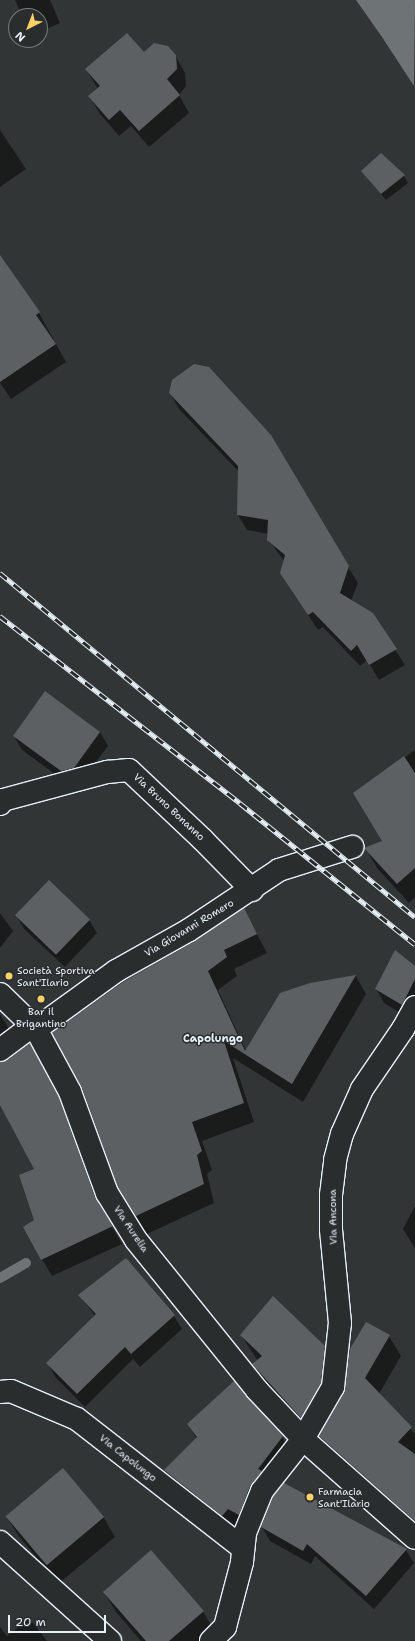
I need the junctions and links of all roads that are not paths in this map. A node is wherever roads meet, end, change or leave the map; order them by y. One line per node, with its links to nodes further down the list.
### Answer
1 (0, 804): 3 (street, Via Bruno Bonanno)
2 (352, 847): 3 (street, Via Giovanni Romero)
3 (252, 890): 6 (street, Via Giovanni Romero)
4 (0, 994): 6 (street, Via Aurelia)
5 (415, 1007): 9 (street, Via Ancona)
6 (34, 1027): 7 (street, Via Giovanni Romero); 9 (street, Via Aurelia)
7 (0, 1050)
8 (0, 1392): 12 (street, Via Capolungo)
9 (303, 1439): 10 (street); 12 (street)
10 (415, 1538)
11 (0, 1542): 13 (street)
12 (243, 1548): 14 (street)
13 (110, 1641)
14 (211, 1641)

